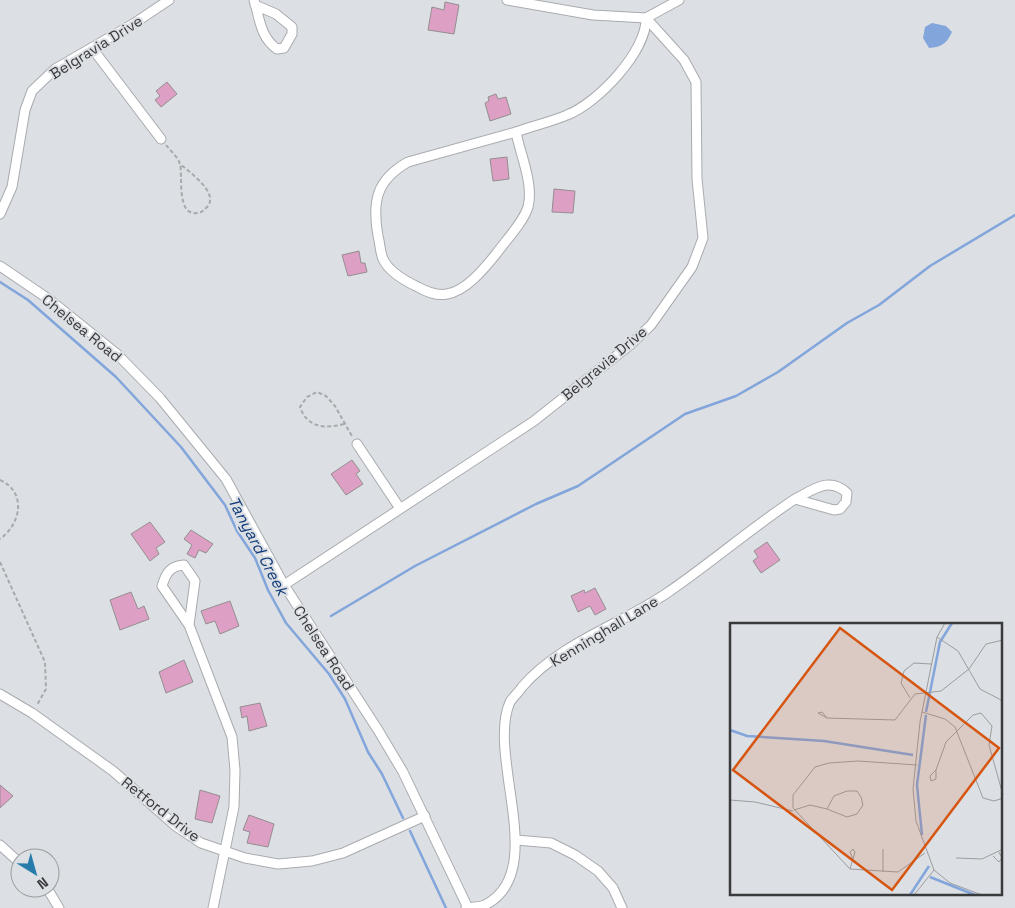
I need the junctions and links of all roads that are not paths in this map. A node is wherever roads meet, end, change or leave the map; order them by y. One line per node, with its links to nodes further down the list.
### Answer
1 (169, 0): 6 (street, Belgravia Drive)
2 (507, 0): 5 (street)
3 (679, 0): 5 (street)
4 (254, 3): 4 (street)
5 (646, 18): 7 (street); 13 (street, Belgravia Drive)
6 (92, 48): 8 (street); 9 (street, Belgravia Drive)
7 (516, 132): 7 (street)
8 (161, 139)
9 (0, 214)
10 (0, 266): 14 (street, Chelsea Road)
11 (357, 444): 13 (street)
12 (795, 499): 12 (street, Kenninghall Lane); 18 (street, Kenninghall Lane)
13 (399, 507): 14 (street, Belgravia Drive)
14 (284, 585): 17 (street, Chelsea Road)
15 (189, 625): 15 (street); 20 (street)
16 (0, 694): 20 (street, Retford Drive)
17 (425, 816): 20 (street, Retford Drive); 23 (street, Chelsea Road)
18 (516, 840): 23 (street, Kenninghall Lane); 24 (street)
19 (0, 845): 21 (street)
20 (223, 849): 22 (street)
21 (10, 854)
22 (213, 908)
23 (467, 908)
24 (622, 908)

